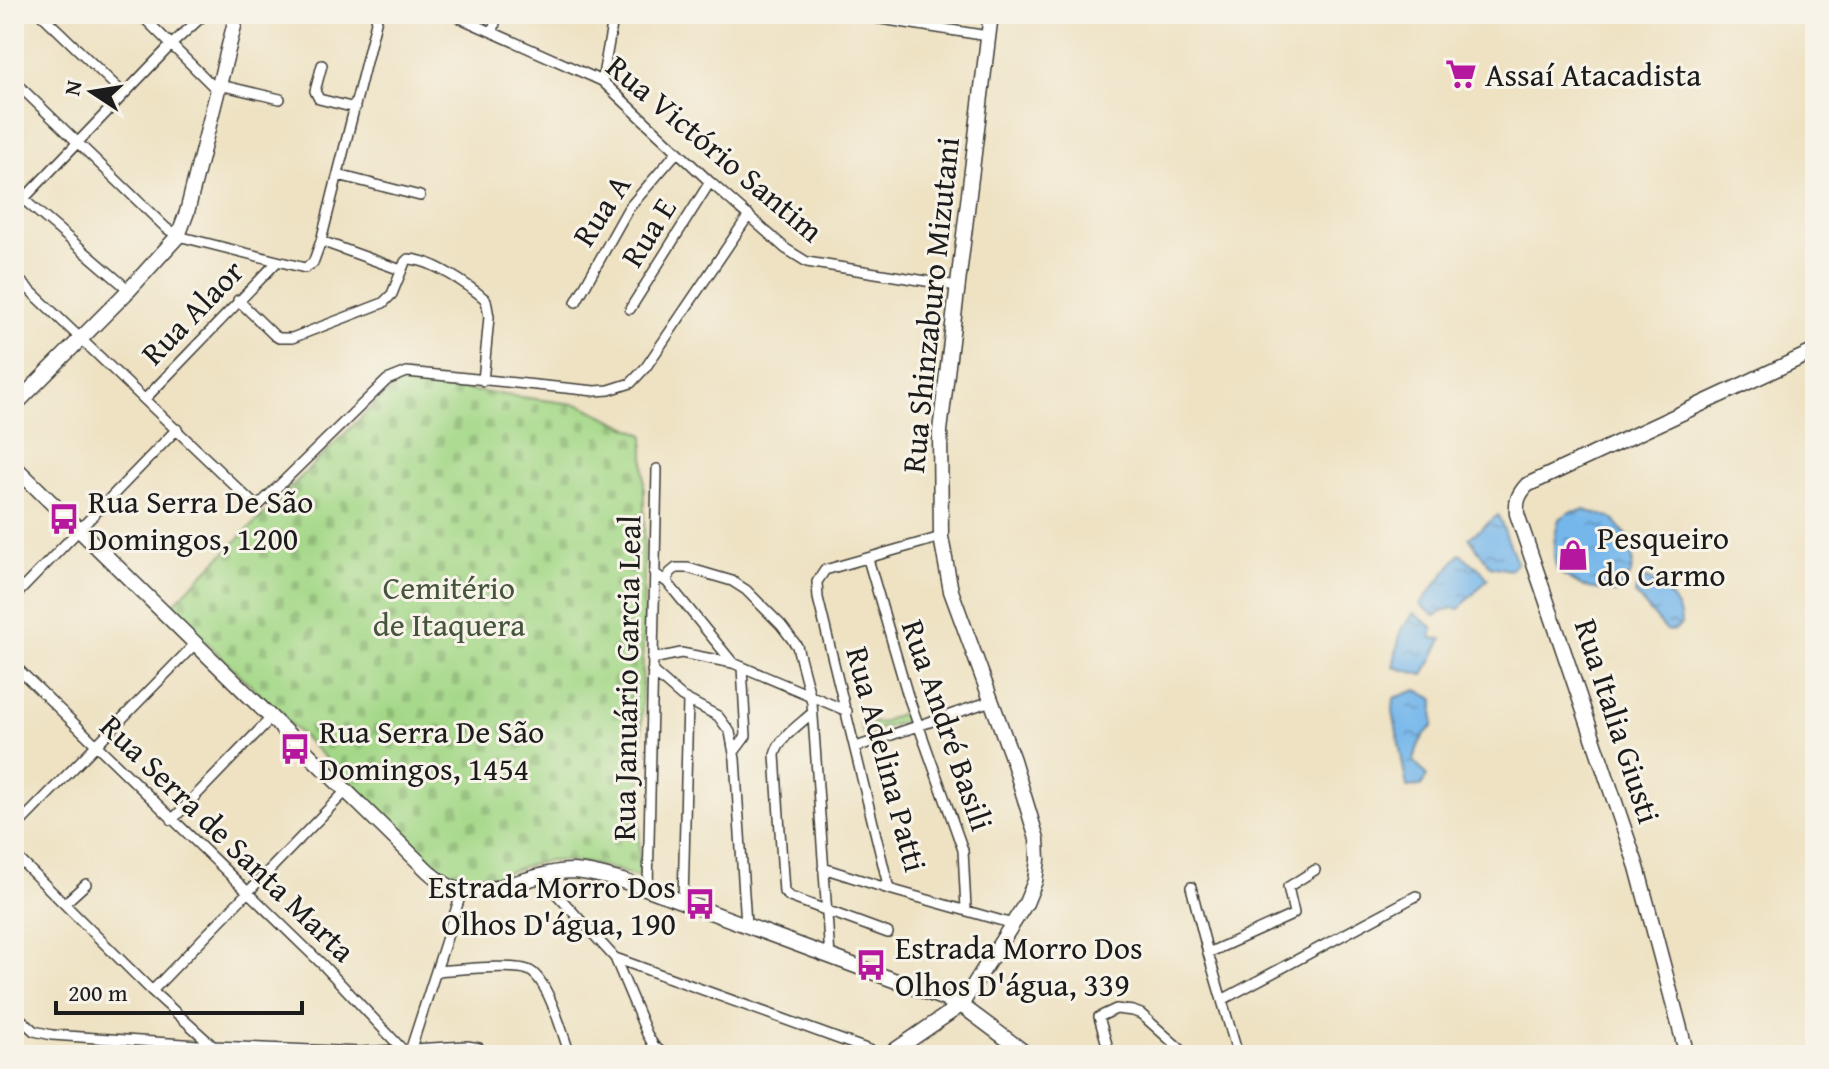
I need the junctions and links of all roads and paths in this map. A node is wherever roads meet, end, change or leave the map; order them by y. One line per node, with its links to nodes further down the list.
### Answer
1 (41, 14): 18 (street)
2 (140, 14): 13 (street)
3 (205, 14): 13 (street)
4 (237, 14): 17 (street)
5 (378, 14): 20 (street)
6 (451, 14): 11 (street, Rua Victório Santim)
7 (497, 14): 11 (street)
8 (614, 14): 16 (street)
9 (850, 14): 12 (street)
10 (991, 14): 12 (street, Rua Shinzaburo Mizutani)
11 (493, 32): 16 (street, Rua Victório Santim)
12 (988, 36): 34 (street, Rua Shinzaburo Mizutani)
13 (172, 44): 17 (street); 18 (street)
14 (322, 65): 20 (street)
15 (14, 81): 21 (street)
16 (602, 81): 22 (street, Rua Victório Santim)
17 (219, 88): 19 (street); 29 (street)
18 (124, 94): 21 (street)
19 (280, 99)
20 (355, 108): 23 (street)
21 (78, 143): 26 (street); 29 (street)
22 (677, 152): 24 (street, Rua Victório Santim); 37 (street, Rua A)
23 (338, 175): 25 (street); 30 (street)
24 (710, 182): 28 (street, Rua Victório Santim); 38 (street, Rua E)
25 (420, 196)
26 (23, 199): 27 (street); 35 (street)
27 (14, 209)
28 (749, 215): 34 (street, Rua Victório Santim); 41 (street)
29 (178, 236): 31 (street); 35 (street)
30 (321, 241): 31 (street); 32 (street)
31 (277, 262): 36 (street, Rua Alaor)
32 (401, 270): 36 (street); 41 (street)
33 (14, 275): 39 (street)
34 (957, 286): 48 (street, Rua Shinzaburo Mizutani)
35 (129, 290): 39 (street)
36 (238, 300): 42 (street, Rua Alaor)
37 (576, 302)
38 (630, 309)
39 (80, 338): 42 (street); 43 (street)
40 (1815, 351): 109 (street, Rua Italia Giusti)
41 (483, 381): 44 (street)
42 (145, 399): 44 (street)
43 (14, 406)
44 (177, 429): 47 (street)
45 (14, 466): 47 (street)
46 (657, 469): 50 (street, Rua Januário Garcia Leal)
47 (80, 528): 52 (street); 53 (street)
48 (941, 537): 49 (street); 60 (street, Rua Shinzaburo Mizutani)
49 (868, 559): 61 (street, Rua Adelina Patti); 64 (street, Rua André Basili)
50 (654, 573): 51 (street); 54 (street, Rua Januário Garcia Leal)
51 (668, 578): 56 (street); 58 (street)
52 (14, 597)
53 (196, 643): 63 (street); 65 (street)
54 (652, 659): 56 (street); 57 (street, Rua Januário Garcia Leal)
55 (14, 665): 65 (street, Rua Serra de Santa Marta)
56 (738, 665): 58 (street); 67 (street)
57 (652, 671): 59 (street); 77 (street, Rua Januário Garcia Leal)
58 (810, 695): 61 (street); 62 (street)
59 (688, 701): 67 (street); 82 (street)
60 (991, 701): 64 (street); 87 (street, Rua Shinzaburo Mizutani)
61 (847, 711): 66 (street, Rua Adelina Patti)
62 (812, 713): 72 (street); 85 (street)
63 (272, 717): 68 (street); 69 (street)
64 (918, 726): 66 (street); 84 (street, Rua André Basili)
65 (96, 747): 69 (street, Rua Serra de Santa Marta); 70 (street)
66 (856, 747): 78 (street, Rua Adelina Patti)
67 (734, 752): 86 (street)
68 (346, 791): 79 (street); 80 (street)
69 (172, 820): 79 (street, Rua Serra de Santa Marta)
70 (14, 829)
71 (14, 854): 83 (street)
72 (823, 868): 78 (street); 85 (street)
73 (1315, 870): 89 (street)
74 (540, 876): 77 (street); 80 (street); 91 (street)
75 (86, 884): 83 (street)
76 (1191, 887): 89 (street)
77 (648, 889): 82 (street)
78 (889, 889): 84 (street, Rua Adelina Patti)
79 (247, 891): 93 (street); 100 (street, Rua Serra de Santa Marta)
80 (462, 891): 92 (street)
81 (1416, 896): 94 (street)
82 (683, 901): 86 (street)
83 (65, 903): 93 (street)
84 (966, 909): 87 (street, Rua Adelina Patti)
85 (826, 911): 88 (street); 90 (street)
86 (746, 924): 90 (street)
87 (1013, 924): 95 (street, Rua Shinzaburo Mizutani)
88 (888, 933)
89 (1208, 953): 94 (street)
90 (830, 957): 95 (street)
91 (615, 958): 103 (street); 104 (street)
92 (436, 971): 100 (street); 102 (street)
93 (152, 991): 99 (street)
94 (1222, 1000): 108 (street)
95 (961, 1005): 104 (street, Rua Shinzaburo Mizutani); 105 (street)
96 (14, 1013): 97 (street)
97 (23, 1022): 98 (street); 99 (street)
98 (14, 1033)
99 (213, 1046): 100 (street)
100 (407, 1051): 101 (street)
101 (484, 1055)
102 (570, 1055)
103 (665, 1055)
104 (886, 1055)
105 (1028, 1055)
106 (1110, 1055): 107 (street)
107 (1187, 1055)
108 (1236, 1055)
109 (1687, 1055)

